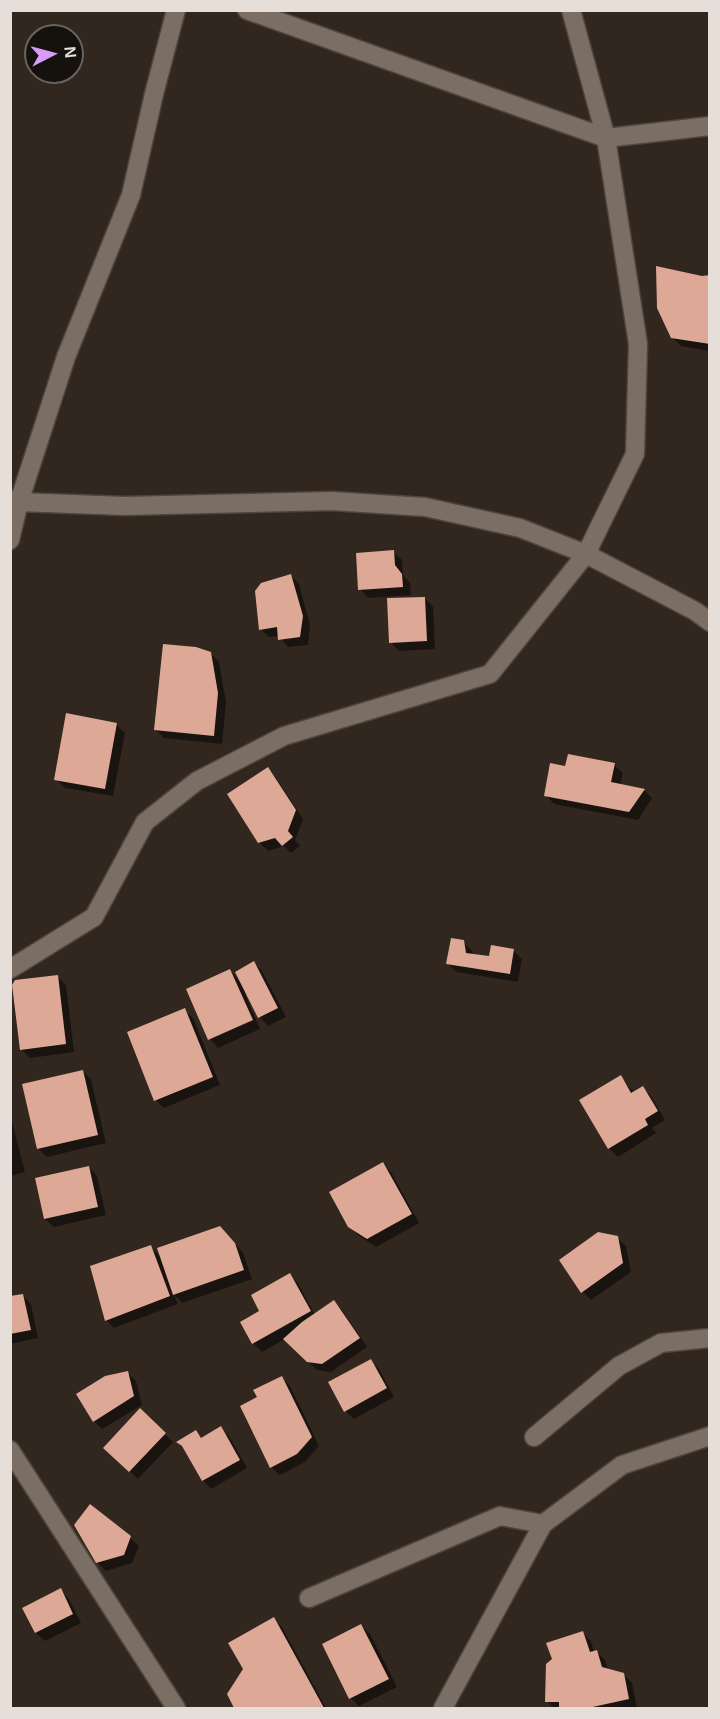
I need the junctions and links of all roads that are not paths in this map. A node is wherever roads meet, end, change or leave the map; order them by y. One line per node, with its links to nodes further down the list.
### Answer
1 (176, 10): 6 (street)
2 (247, 10): 5 (street)
3 (571, 10): 5 (street)
4 (710, 126): 5 (street)
5 (606, 138): 8 (street)
6 (15, 501): 7 (street); 8 (street)
7 (10, 540)
8 (586, 554): 9 (street); 10 (street)
9 (710, 622)
10 (10, 969)
11 (710, 1338): 13 (street)
12 (710, 1436): 15 (street)
13 (534, 1437)
14 (10, 1450): 17 (street)
15 (543, 1524): 16 (street); 18 (street)
16 (309, 1598)
17 (176, 1708)
18 (442, 1708)

